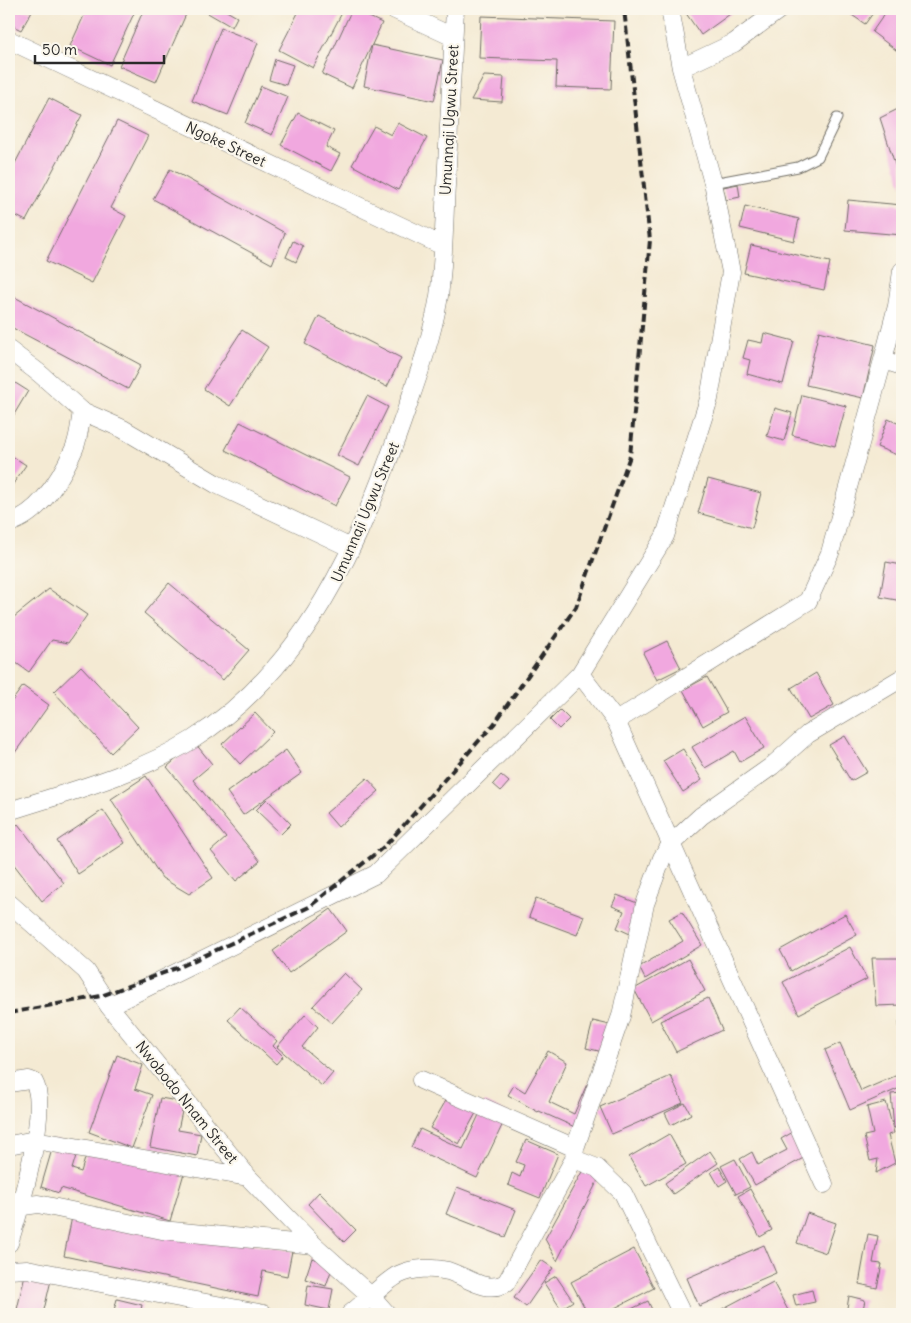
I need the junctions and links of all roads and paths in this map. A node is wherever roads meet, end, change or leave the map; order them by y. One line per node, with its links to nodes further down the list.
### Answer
1 (393, 9): 5 (street)
2 (454, 9): 5 (street, Umunnaji Ugwu Street)
3 (670, 9): 7 (street)
4 (780, 9): 7 (street)
5 (453, 37): 10 (street, Umunnaji Ugwu Street)
6 (9, 40): 10 (street, Ngoke Street)
7 (681, 68): 9 (street)
8 (837, 118): 9 (lane)
9 (714, 183): 18 (street)
10 (443, 246): 17 (street, Umunnaji Ugwu Street)
11 (902, 271): 13 (street)
12 (9, 350): 15 (street)
13 (883, 360): 14 (street); 20 (street)
14 (902, 366)
15 (82, 411): 16 (street); 17 (street)
16 (16, 521)
17 (351, 548): 21 (street, Umunnaji Ugwu Street)
18 (580, 674): 20 (street); 24 (street)
19 (902, 678): 22 (street)
20 (616, 721): 22 (street)
21 (9, 811)
22 (672, 843): 29 (street); 31 (street)
23 (9, 903): 24 (street, Nwobodo Nnam Street)
24 (109, 1006): 30 (street, Nwobodo Nnam Street)
25 (421, 1080): 29 (street)
26 (9, 1083): 27 (street)
27 (35, 1140): 28 (street); 30 (street); 32 (street)
28 (9, 1145)
29 (574, 1154): 36 (street); 40 (street)
30 (248, 1177): 34 (street, Nwobodo Nnam Street)
31 (824, 1184)
32 (15, 1206): 33 (street); 34 (street)
33 (9, 1243)
34 (314, 1245): 36 (street, Nwobodo Nnam Street)
35 (9, 1270): 37 (street)
36 (372, 1296): 38 (street); 39 (street, Nwobodo Nnam Street)
37 (264, 1314)
38 (350, 1314)
39 (387, 1314)
40 (682, 1314)

